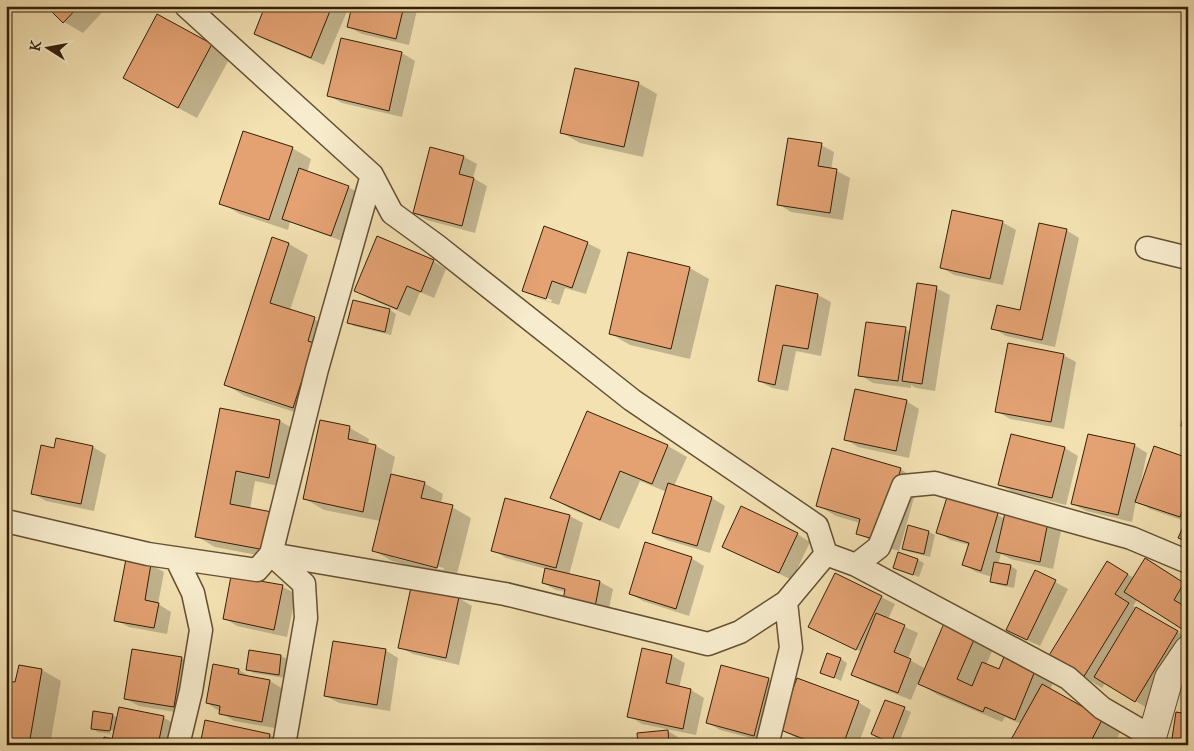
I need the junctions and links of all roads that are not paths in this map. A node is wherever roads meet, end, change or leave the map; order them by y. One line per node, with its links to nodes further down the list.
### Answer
1 (186, 6): 2 (street)
2 (372, 175): 6 (street); 7 (street)
3 (1147, 248): 4 (street)
4 (1188, 258)
5 (6, 521): 8 (street)
6 (271, 554): 8 (street); 11 (street); 15 (street)
7 (826, 554): 10 (street); 11 (street)
8 (177, 560): 14 (street)
9 (1188, 562): 10 (street)
10 (856, 565): 13 (street)
11 (786, 602): 16 (street)
12 (1188, 650): 13 (street)
13 (1152, 741)
14 (178, 745)
15 (284, 745)
16 (767, 745)

